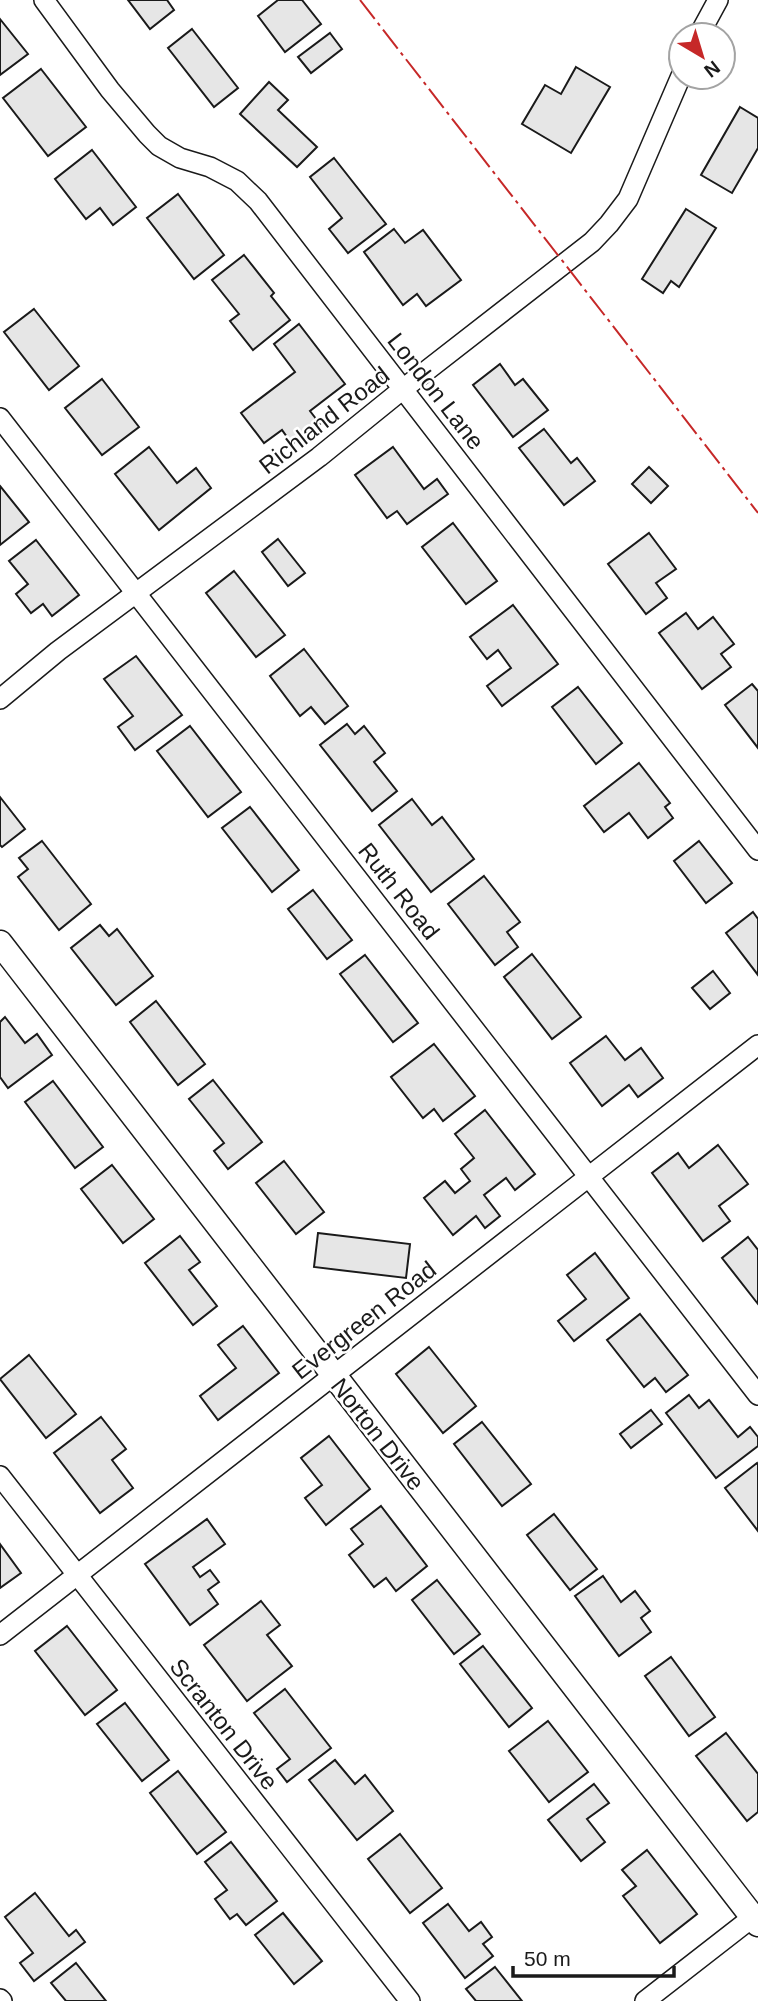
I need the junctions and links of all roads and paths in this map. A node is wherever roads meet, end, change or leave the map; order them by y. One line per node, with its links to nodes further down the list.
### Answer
1 (44, 0): 5 (street, London Lane)
2 (718, 0): 3 (street)
3 (707, 21)
4 (675, 91): 5 (street, Richland Road)
5 (402, 388): 7 (street, Richland Road); 9 (street, London Lane)
6 (0, 418): 7 (street, Ruth Road)
7 (137, 593): 8 (street, Richland Road); 12 (street, Ruth Road)
8 (0, 699)
9 (758, 850)
10 (0, 943): 13 (street, Norton Drive)
11 (758, 1045): 12 (street, Evergreen Road)
12 (588, 1175): 13 (street, Evergreen Road); 14 (street, Ruth Road)
13 (333, 1376): 16 (street, Evergreen Road); 18 (street, Norton Drive)
14 (758, 1395)
15 (0, 1476): 16 (street, Scranton Drive)
16 (78, 1576): 17 (street, Evergreen Road); 19 (street, Scranton Drive)
17 (0, 1635)
18 (755, 1921): 20 (street)
19 (410, 2001)
20 (645, 2001)

